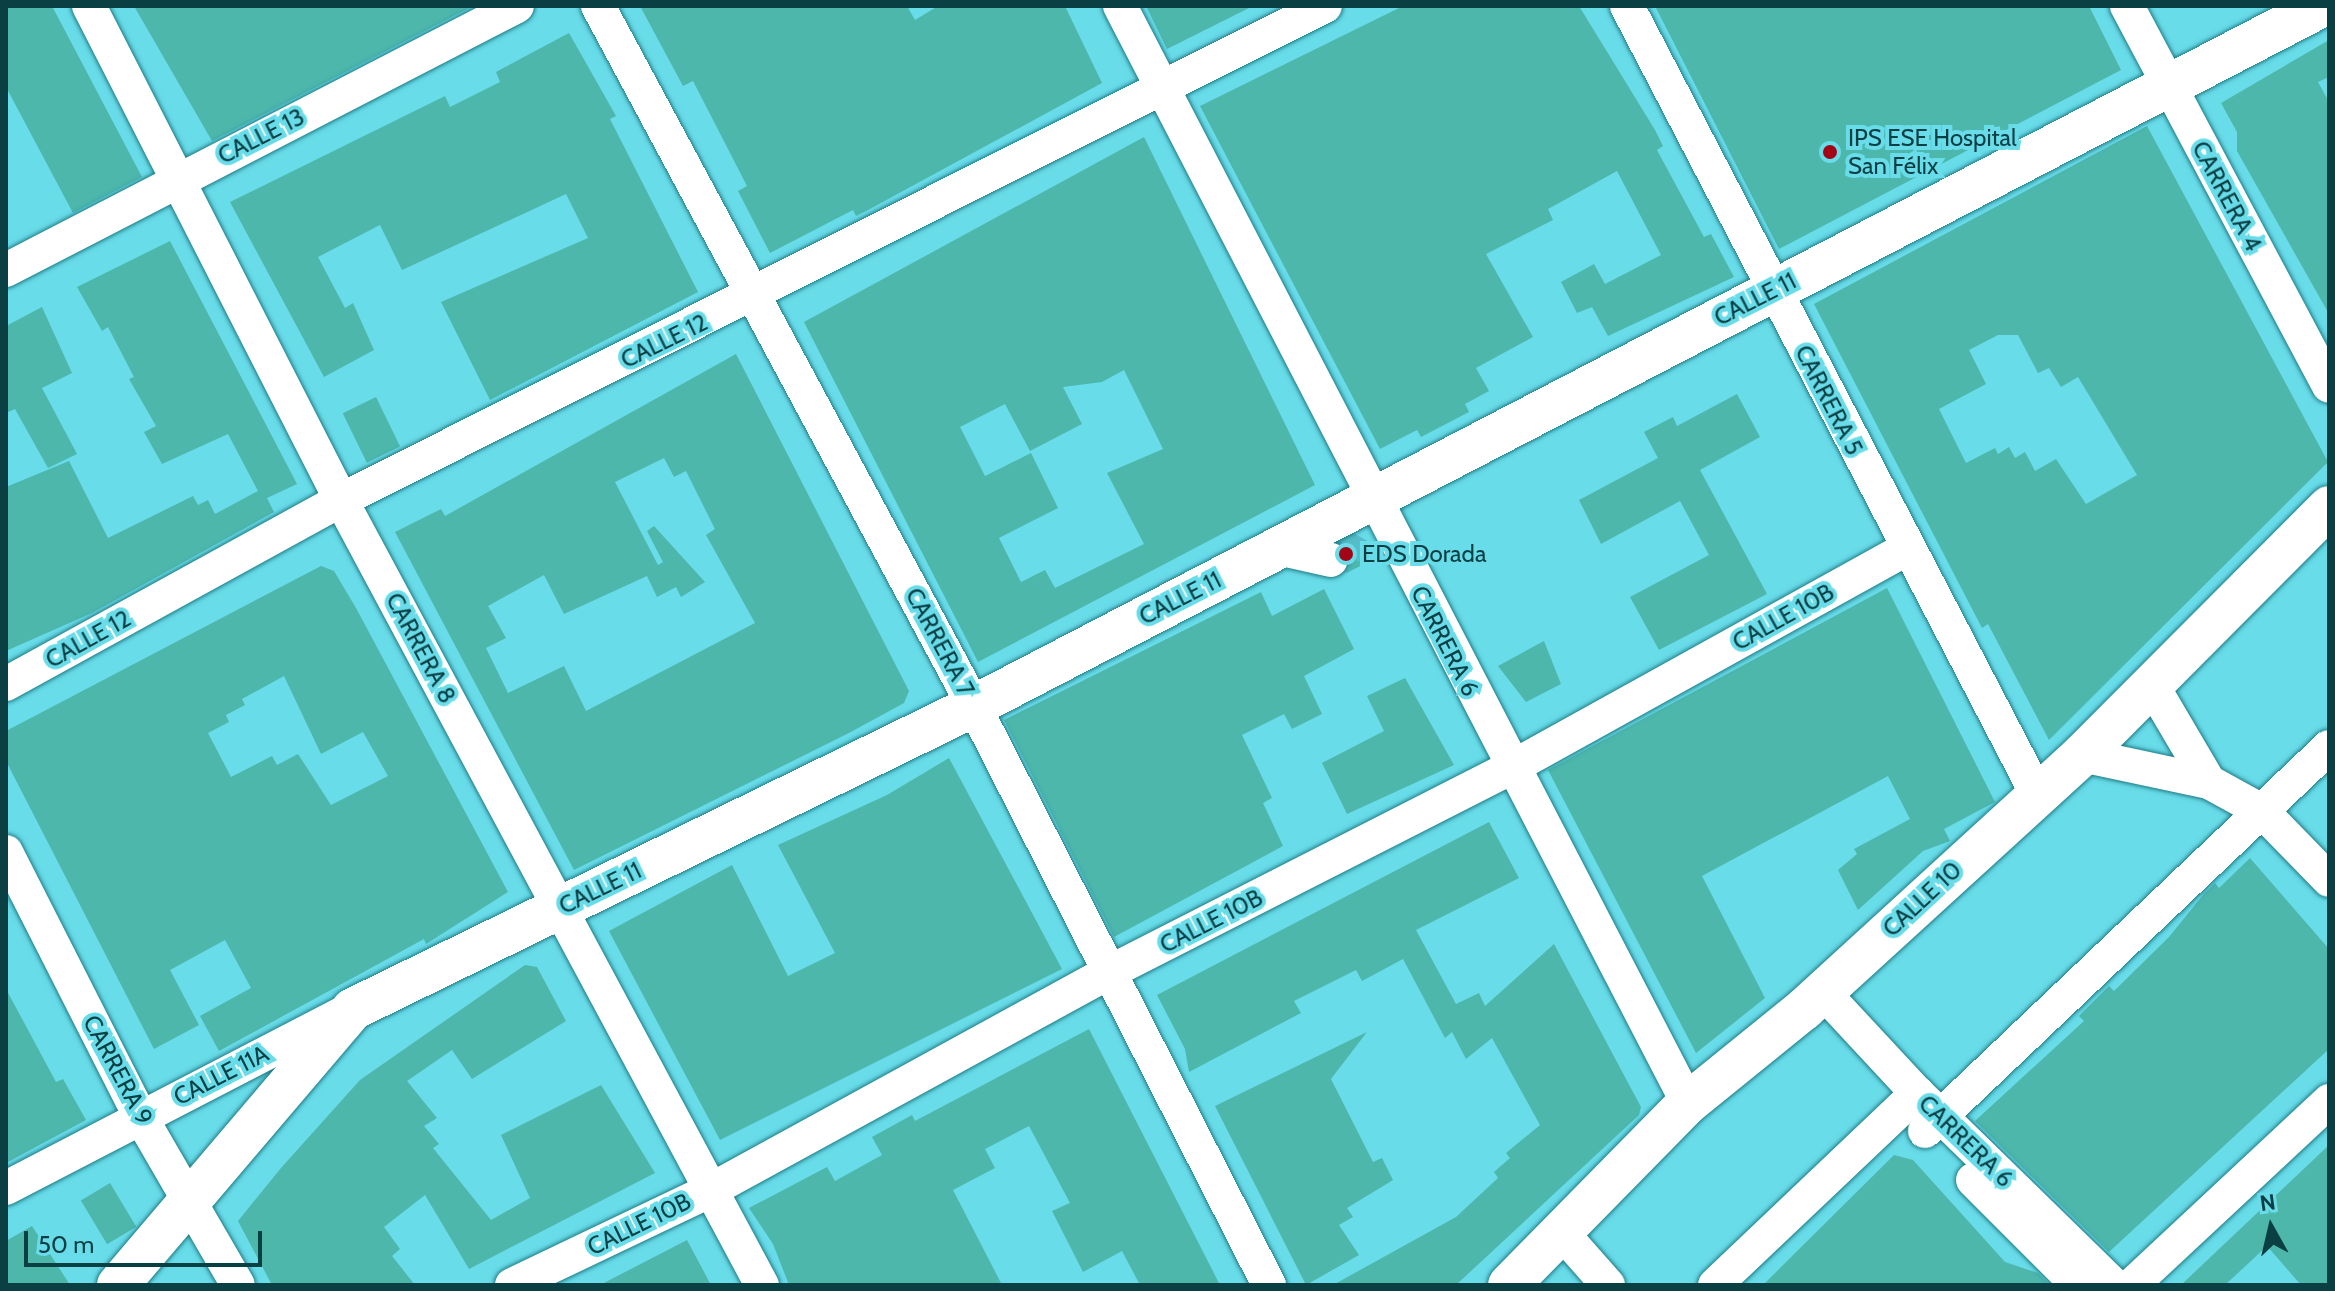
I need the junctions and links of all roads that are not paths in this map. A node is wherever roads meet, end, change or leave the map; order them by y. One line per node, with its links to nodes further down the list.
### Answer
1 (89, 6): 11 (street, CARRERA 8)
2 (517, 6): 11 (street, CALLE 13)
3 (598, 6): 14 (street, CARRERA 7)
4 (1120, 6): 10 (street, CARRERA 6)
5 (1325, 6): 10 (street, CALLE 12)
6 (1627, 6): 13 (street, CARRERA 5)
7 (2127, 6): 9 (street, CARRERA 4)
8 (2322, 6): 9 (main road, CALLE 11)
9 (2167, 85): 13 (main road, CALLE 11); 15 (street, CARRERA 4)
10 (1162, 89): 14 (street, CALLE 12); 18 (street, CARRERA 6)
11 (178, 178): 12 (street, CALLE 13); 16 (street, CARRERA 8)
12 (6, 270)
13 (1773, 290): 18 (main road, CALLE 11); 20 (street, CARRERA 5)
14 (756, 296): 16 (street, CALLE 12); 24 (street, CARRERA 7)
15 (2329, 386)
16 (341, 500): 22 (street, CALLE 12); 33 (street, CARRERA 8)
17 (2329, 507): 23 (main road, CALLE 10)
18 (1363, 512): 19 (main road, CALLE 11); 27 (street, CARRERA 6)
19 (1277, 548): 21 (street); 24 (main road, CALLE 11)
20 (1906, 549): 27 (street, CALLE 10B); 29 (street, CARRERA 5)
21 (1331, 560)
22 (6, 684)
23 (2153, 687): 26 (main road, CALLE 10); 28 (street)
24 (974, 706): 33 (main road, CALLE 11); 34 (street, CARRERA 7)
25 (2329, 747): 30 (street)
26 (2082, 755): 28 (street); 29 (main road, CALLE 10)
27 (1511, 768): 34 (street, CALLE 10B); 38 (street, CARRERA 6)
28 (2209, 782): 30 (street)
29 (2036, 792): 35 (main road, CALLE 10)
30 (2262, 811): 32 (street); 39 (street)
31 (6, 852): 40 (street, CARRERA 9)
32 (2329, 880)
33 (561, 907): 36 (main road, CALLE 11); 42 (street, CARRERA 8)
34 (1106, 974): 42 (street, CALLE 10B); 49 (street, CARRERA 7)
35 (1814, 1000): 38 (main road, CALLE 10); 39 (street, CARRERA 6)
36 (353, 1009): 40 (street, CALLE 11A); 43 (main road, CALLE 11)
37 (2329, 1101): 55 (street)
38 (1688, 1103): 44 (main road, CALLE 10)
39 (1921, 1112): 52 (street); 53 (street, CARRERA 6); 54 (street, CARRERA 6)
40 (140, 1116): 41 (street, CALLE 11A); 43 (street, CARRERA 9)
41 (6, 1188)
42 (711, 1190): 47 (street, CALLE 10B); 48 (street, CARRERA 8)
43 (193, 1203): 45 (main road, CALLE 11); 46 (street, CARRERA 9)
44 (1563, 1234): 50 (main road, CALLE 10); 51 (street)
45 (118, 1285)
46 (238, 1285)
47 (512, 1285)
48 (762, 1285)
49 (1269, 1285)
50 (1509, 1285)
51 (1608, 1285)
52 (1715, 1285)
53 (2078, 1285)
54 (2114, 1285)
55 (2132, 1285)

